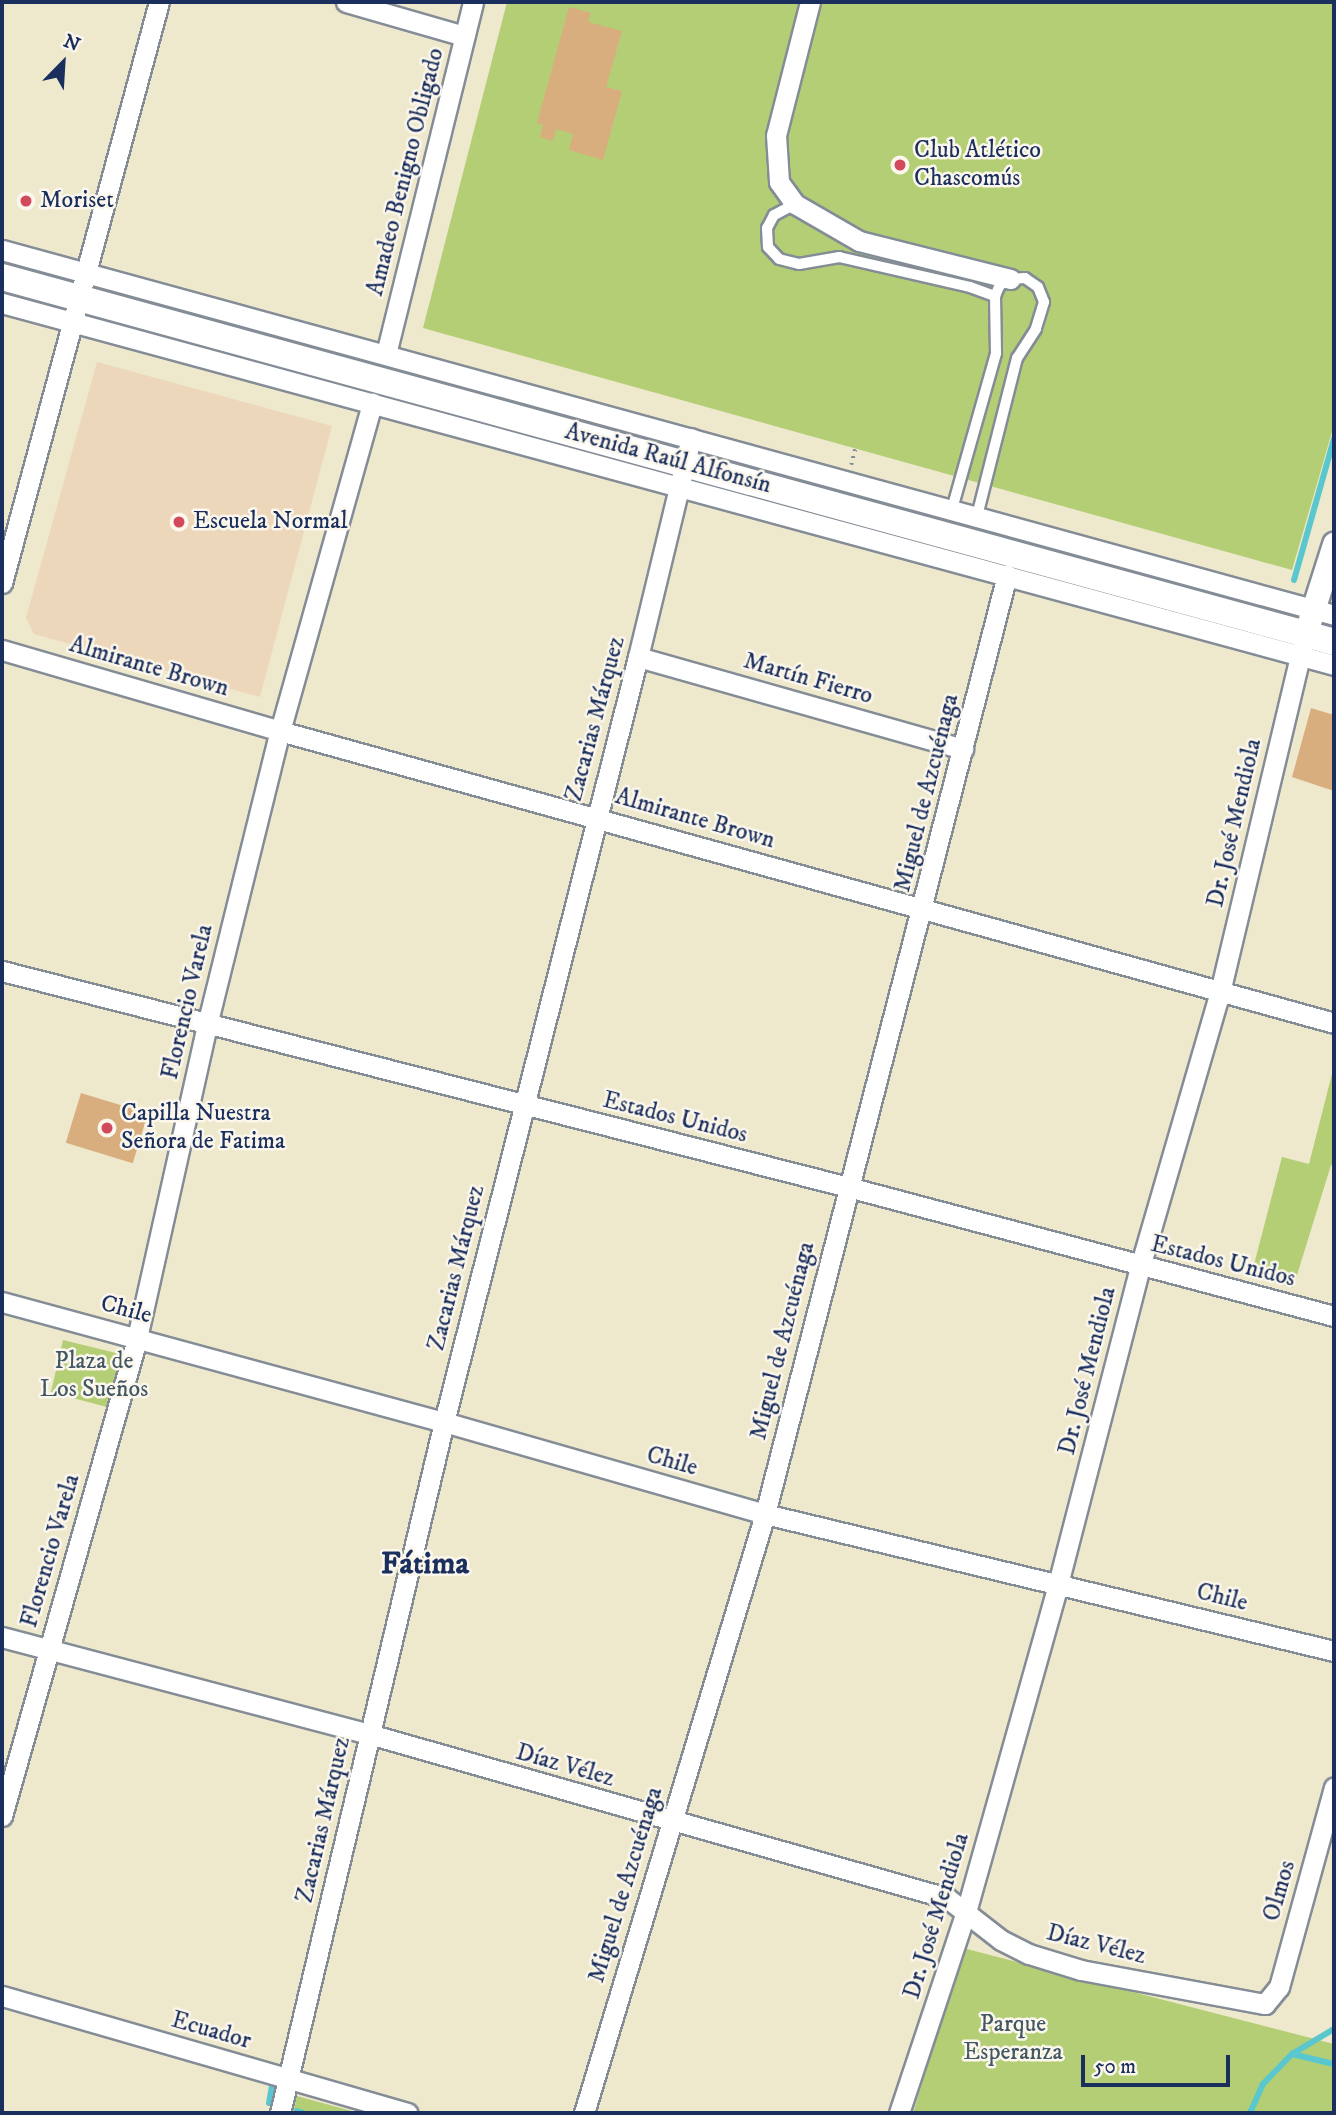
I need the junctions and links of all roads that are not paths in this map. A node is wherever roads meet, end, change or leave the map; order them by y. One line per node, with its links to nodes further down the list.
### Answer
1 (159, 2): 8 (street)
2 (346, 2): 5 (street)
3 (473, 2): 5 (street, Amadeo Benigno Obligado)
4 (810, 2): 6 (street)
5 (464, 36): 14 (street, Amadeo Benigno Obligado)
6 (795, 204): 10 (street); 11 (lane)
7 (2, 250): 8 (street, Avenida Raúl Alfonsín)
8 (86, 272): 13 (street); 14 (street, Avenida Raúl Alfonsín)
9 (2, 277): 13 (main road, Avenida Raúl Alfonsín)
10 (1010, 279): 11 (lane); 19 (lane)
11 (995, 296): 18 (lane)
12 (2, 303): 13 (street, Avenida Raúl Alfonsín)
13 (76, 310): 15 (street, Avenida Raúl Alfonsín); 17 (main road, Avenida Raúl Alfonsín); 22 (street)
14 (386, 354): 16 (street, Avenida Raúl Alfonsín)
15 (372, 403): 17 (street, Avenida Raúl Alfonsín); 29 (street, Florencio Varela)
16 (691, 438): 17 (street, Zacarias Márquez); 18 (street, Avenida Raúl Alfonsín)
17 (681, 475): 21 (street, Avenida Raúl Alfonsín); 25 (main road, Avenida Raúl Alfonsín); 27 (street, Zacarias Márquez)
18 (952, 509): 19 (street, Avenida Raúl Alfonsín)
19 (977, 516): 23 (street, Avenida Raúl Alfonsín)
20 (1334, 544): 23 (street)
21 (1007, 575): 25 (street, Avenida Raúl Alfonsín); 30 (street, Miguel de Azcuénaga)
22 (2, 583)
23 (1324, 612): 25 (street)
24 (1334, 642): 25 (main road, Avenida Raúl Alfonsín)
25 (1302, 645): 28 (street, Avenida Raúl Alfonsín); 34 (street, Dr. José Mendiola)
26 (2, 650): 29 (street, Almirante Brown)
27 (638, 657): 30 (street, Martín Fierro); 31 (street, Zacarias Márquez)
28 (1334, 665)
29 (280, 731): 31 (street, Almirante Brown); 36 (street, Florencio Varela)
30 (963, 749): 32 (street, Miguel de Azcuénaga)
31 (596, 816): 32 (street, Almirante Brown); 37 (street, Zacarias Márquez)
32 (923, 910): 34 (street, Almirante Brown); 38 (street, Miguel de Azcuénaga)
33 (2, 971): 36 (street, Estados Unidos)
34 (1220, 992): 35 (street, Almirante Brown); 39 (street, Dr. José Mendiola)
35 (1334, 1023)
36 (206, 1025): 37 (street, Estados Unidos); 42 (street, Florencio Varela)
37 (523, 1105): 38 (street, Estados Unidos); 43 (street, Zacarias Márquez)
38 (848, 1186): 39 (street, Estados Unidos); 44 (street, Miguel de Azcuénaga)
39 (1140, 1267): 41 (street, Estados Unidos); 45 (street, Dr. José Mendiola)
40 (2, 1302): 42 (street, Chile)
41 (1334, 1316)
42 (137, 1338): 43 (street, Chile); 47 (street, Florencio Varela)
43 (444, 1422): 44 (street, Chile); 49 (street, Zacarias Márquez)
44 (765, 1514): 45 (street, Chile); 52 (street, Miguel de Azcuénaga)
45 (1058, 1584): 48 (street, Chile); 53 (street, Dr. José Mendiola)
46 (2, 1637): 47 (street, Díaz Vélez)
47 (48, 1650): 49 (street, Díaz Vélez); 51 (street, Florencio Varela)
48 (1334, 1651)
49 (369, 1734): 52 (street, Díaz Vélez); 56 (street, Zacarias Márquez)
50 (1334, 1787): 55 (street, Olmos)
51 (2, 1816)
52 (671, 1822): 53 (street, Díaz Vélez); 59 (street, Miguel de Azcuénaga)
53 (966, 1912): 55 (street, Díaz Vélez); 60 (street, Dr. José Mendiola)
54 (2, 1996): 56 (street, Ecuador)
55 (1265, 2004)
56 (288, 2079): 57 (street, Zacarias Márquez); 58 (street, Ecuador)
57 (280, 2113)
58 (407, 2113)
59 (584, 2113)
60 (899, 2113)

